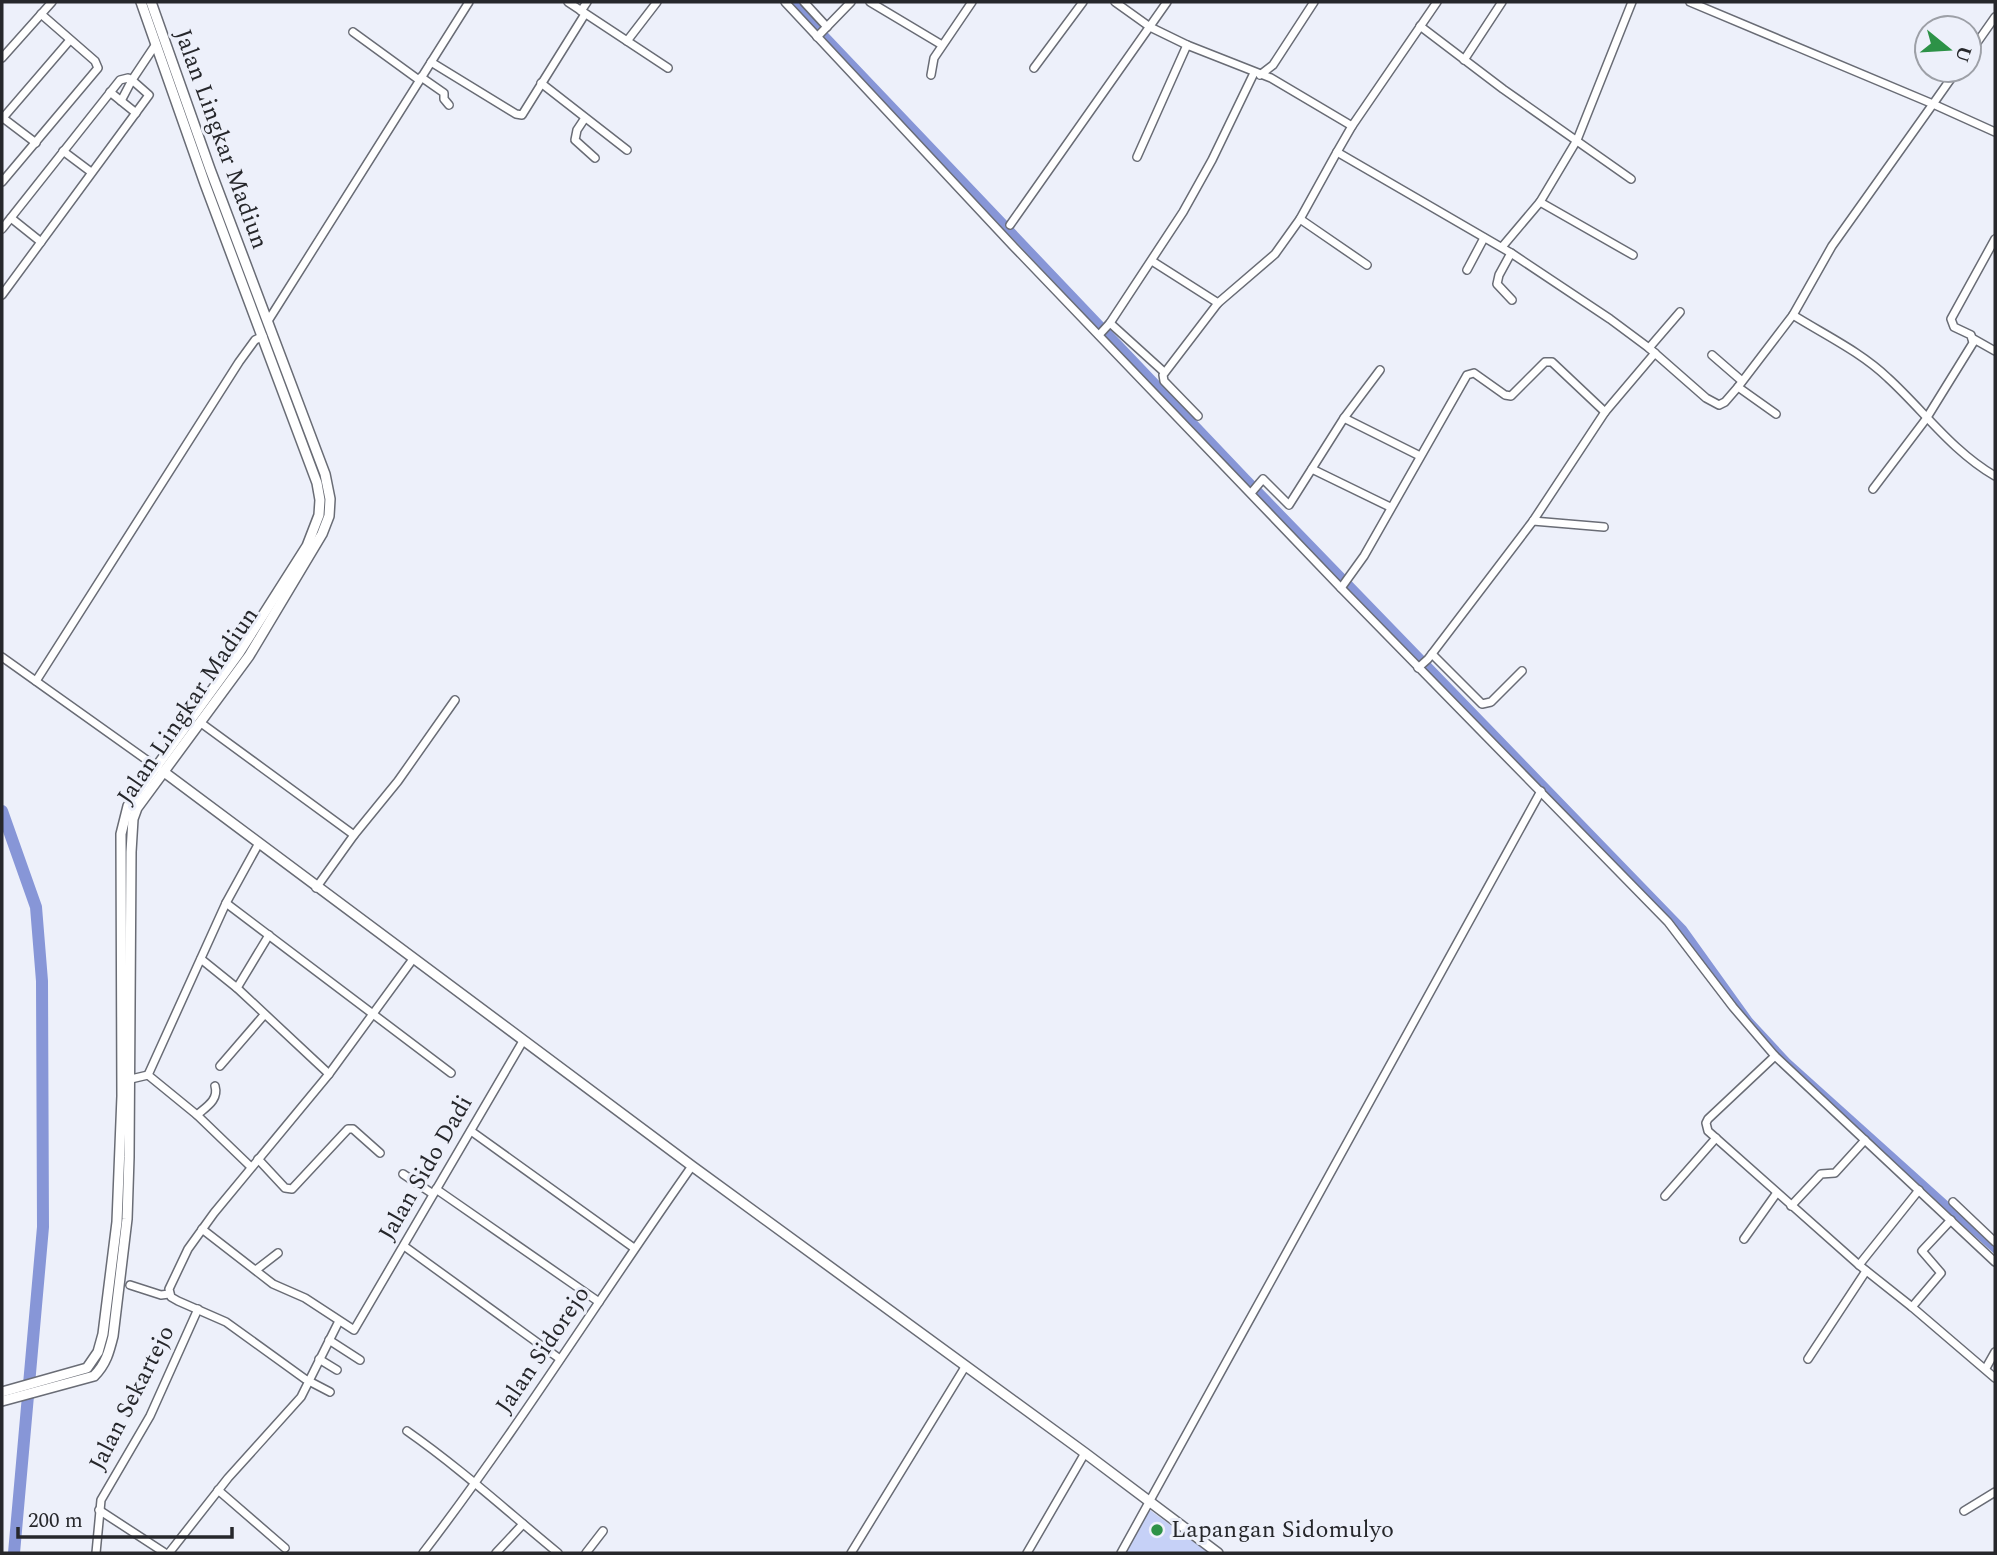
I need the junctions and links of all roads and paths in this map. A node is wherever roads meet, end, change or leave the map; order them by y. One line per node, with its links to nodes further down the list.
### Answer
1 (52, 2): 22 (street)
2 (141, 2): 31 (main road, Jalan Lingkar Madiun)
3 (151, 2): 67 (main road, Jalan Lingkar Madiun)
4 (469, 2): 36 (street)
5 (568, 2): 21 (street)
6 (587, 2): 21 (street)
7 (657, 2): 30 (street)
8 (785, 2): 27 (street)
9 (804, 2): 27 (street)
10 (851, 2): 27 (street)
11 (870, 2): 32 (street)
12 (972, 2): 32 (street)
13 (1083, 2): 39 (street)
14 (1115, 2): 25 (street)
15 (1167, 2): 25 (street)
16 (1314, 2): 37 (street)
17 (1437, 2): 24 (street)
18 (1502, 2): 35 (street)
19 (1632, 2): 56 (street)
20 (1690, 2): 49 (street)
21 (583, 12): 30 (street); 45 (street)
22 (41, 14): 29 (street); 34 (street)
23 (1995, 17): 28 (street)
24 (1420, 26): 35 (street); 54 (street)
25 (1150, 27): 33 (street); 70 (street)
26 (353, 32): 43 (street)
27 (821, 32): 88 (street)
28 (1983, 34)
29 (70, 40): 52 (street); 57 (street)
30 (627, 41): 38 (street)
31 (156, 44): 44 (street); 67 (main road, Jalan Lingkar Madiun)
32 (942, 44): 41 (street)
33 (1187, 45): 40 (street); 61 (street)
34 (2, 58)
35 (1464, 60): 56 (street)
36 (430, 62): 43 (street); 45 (street)
37 (1273, 65): 40 (street); 42 (street)
38 (668, 68)
39 (1034, 68)
40 (1257, 74): 42 (street); 78 (street)
41 (931, 75)
42 (1271, 78): 54 (street)
43 (420, 79): 50 (street); 86 (street)
44 (132, 80): 47 (street); 48 (street); 51 (street)
45 (541, 83): 53 (street)
46 (1947, 84): 49 (street)
47 (110, 92): 48 (street); 59 (street)
48 (121, 101): 51 (street)
49 (1933, 104): 55 (street); 85 (street)
50 (449, 105)
51 (136, 113): 63 (street)
52 (2, 118): 57 (street)
53 (584, 118): 58 (street); 62 (street)
54 (1352, 125): 60 (street)
55 (1995, 132)
56 (1577, 140): 64 (street); 66 (street)
57 (36, 143): 65 (street)
58 (627, 150)
59 (63, 151): 63 (street); 68 (street)
60 (1337, 152): 69 (street); 72 (street)
61 (1138, 157)
62 (595, 158)
63 (92, 172): 74 (street)
64 (1631, 179)
65 (2, 183)
66 (1540, 202): 75 (street); 77 (street)
67 (219, 207): 86 (main road, Jalan Lingkar Madiun); 89 (main road, Jalan Lingkar Madiun)
68 (11, 218): 71 (street); 74 (street)
69 (1300, 219): 79 (street); 83 (street)
70 (1010, 225)
71 (2, 229)
72 (1483, 238): 75 (street); 80 (street)
73 (1995, 239): 90 (street)
74 (41, 242): 81 (street)
75 (1502, 247): 76 (street)
76 (1511, 253): 82 (street); 91 (street)
77 (1633, 255)
78 (1152, 261): 83 (street); 87 (street)
79 (1367, 265)
80 (1467, 270)
81 (2, 295)
82 (1512, 300)
83 (1218, 303): 95 (street)
84 (1680, 312): 91 (street)
85 (1793, 315): 96 (street); 101 (street)
86 (268, 321): 117 (main road, Jalan Lingkar Madiun)
87 (1110, 325): 88 (street); 95 (street)
88 (1100, 334): 106 (street)
89 (263, 336): 115 (street); 118 (main road, Jalan Lingkar Madiun)
90 (1972, 338): 92 (street); 101 (street)
91 (1652, 351): 96 (street); 97 (street)
92 (1995, 351)
93 (1712, 355): 96 (street)
94 (1380, 370): 100 (street)
95 (1164, 372): 99 (street)
96 (1740, 384): 98 (street)
97 (1605, 412): 102 (street); 108 (street)
98 (1776, 414)
99 (1198, 416)
100 (1344, 418): 102 (street); 103 (street)
101 (1926, 419): 104 (street); 105 (street)
102 (1420, 456): 107 (street)
103 (1312, 469): 106 (street); 107 (street)
104 (1995, 476)
105 (1873, 489)
106 (1252, 491): 110 (street)
107 (1390, 507): 110 (street)
108 (1533, 521): 109 (street); 111 (street)
109 (1604, 527)
110 (1343, 587): 113 (street)
111 (1430, 656): 113 (street); 114 (street)
112 (2, 657): 115 (street)
113 (1420, 667): 119 (street)
114 (1522, 671)
115 (36, 681): 118 (street)
116 (455, 700): 120 (street)
117 (201, 723): 118 (main road, Jalan Lingkar Madiun); 120 (street)
118 (160, 769): 121 (main road); 136 (main road, Jalan Lingkar Madiun); 138 (main road, Jalan Lingkar Madiun)
119 (1541, 791): 131 (street); 191 (street)
120 (354, 835): 122 (street)
121 (259, 843): 122 (main road); 123 (street)
122 (316, 887): 126 (main road)
123 (226, 903): 124 (street); 125 (street)
124 (269, 935): 127 (street); 128 (street)
125 (201, 958): 127 (street); 135 (street)
126 (413, 960): 128 (street); 130 (main road)
127 (237, 988): 129 (street)
128 (374, 1014): 133 (street); 134 (street)
129 (264, 1015): 132 (street); 133 (street)
130 (523, 1041): 140 (street, Jalan Sido Dadi); 145 (main road)
131 (1774, 1056): 141 (street); 142 (street)
132 (220, 1066)
133 (329, 1073): 144 (street)
134 (451, 1073)
135 (148, 1075): 136 (street); 139 (street)
136 (131, 1079): 138 (main road, Jalan Lingkar Madiun)
137 (215, 1086): 139 (street)
138 (126, 1108): 180 (main road, Jalan Lingkar Madiun)
139 (197, 1115): 146 (street)
140 (471, 1131): 148 (street, Jalan Sido Dadi); 159 (street)
141 (1716, 1138): 150 (street); 151 (street)
142 (1865, 1140): 149 (street); 153 (street)
143 (380, 1153): 144 (street)
144 (258, 1159): 146 (street)
145 (692, 1166): 159 (street, Jalan Sidorejo); 177 (main road)
146 (251, 1167): 155 (street)
147 (403, 1174): 148 (street)
148 (434, 1191): 158 (street, Jalan Sido Dadi); 167 (street)
149 (1919, 1191): 154 (street); 162 (street)
150 (1776, 1194): 153 (street); 156 (street)
151 (1665, 1196)
152 (1953, 1202): 157 (street)
153 (1791, 1206): 162 (street)
154 (1951, 1220): 161 (street); 168 (street)
155 (202, 1229): 163 (street); 166 (street)
156 (1744, 1239)
157 (1995, 1242)
158 (404, 1246): 170 (street, Jalan Sido Dadi); 174 (street)
159 (635, 1248): 167 (street, Jalan Sidorejo)
160 (278, 1252): 163 (street)
161 (1995, 1262)
162 (1858, 1265): 164 (street)
163 (256, 1270): 170 (street)
164 (1866, 1271): 168 (street); 175 (street)
165 (130, 1285): 166 (street)
166 (169, 1294): 169 (street)
167 (599, 1302): 174 (street, Jalan Sidorejo)
168 (1912, 1307): 178 (street)
169 (198, 1309): 182 (street); 192 (street, Jalan Sekartejo)
170 (339, 1321): 171 (street)
171 (329, 1340): 173 (street); 176 (street)
172 (1995, 1352): 178 (street)
173 (319, 1359): 179 (street); 182 (street)
174 (560, 1359): 188 (street, Jalan Sidorejo)
175 (1808, 1359)
176 (360, 1360)
177 (965, 1367): 187 (main road); 203 (street)
178 (1986, 1368): 181 (street)
179 (337, 1370)
180 (77, 1377): 183 (main road, Jalan Lingkar Madiun); 185 (main road, Jalan Lingkar Madiun)
181 (1995, 1378)
182 (308, 1381): 184 (street); 189 (street)
183 (2, 1392)
184 (330, 1392)
185 (2, 1401)
186 (407, 1431): 188 (street)
187 (1085, 1453): 191 (main road); 204 (street)
188 (475, 1485): 194 (street); 199 (street, Jalan Sidorejo)
189 (218, 1490): 196 (street); 198 (street)
190 (1995, 1493): 193 (street)
191 (1148, 1502): 205 (street); 206 (main road)
192 (99, 1510): 197 (street); 198 (street, Jalan Sekartejo)
193 (1964, 1511)
194 (523, 1524): 200 (street); 201 (street)
195 (603, 1531): 202 (street)
196 (285, 1548)
197 (96, 1553)
198 (167, 1553)
199 (423, 1553)
200 (496, 1553)
201 (558, 1553)
202 (586, 1553)
203 (852, 1553)
204 (1027, 1553)
205 (1121, 1553)
206 (1218, 1553)

